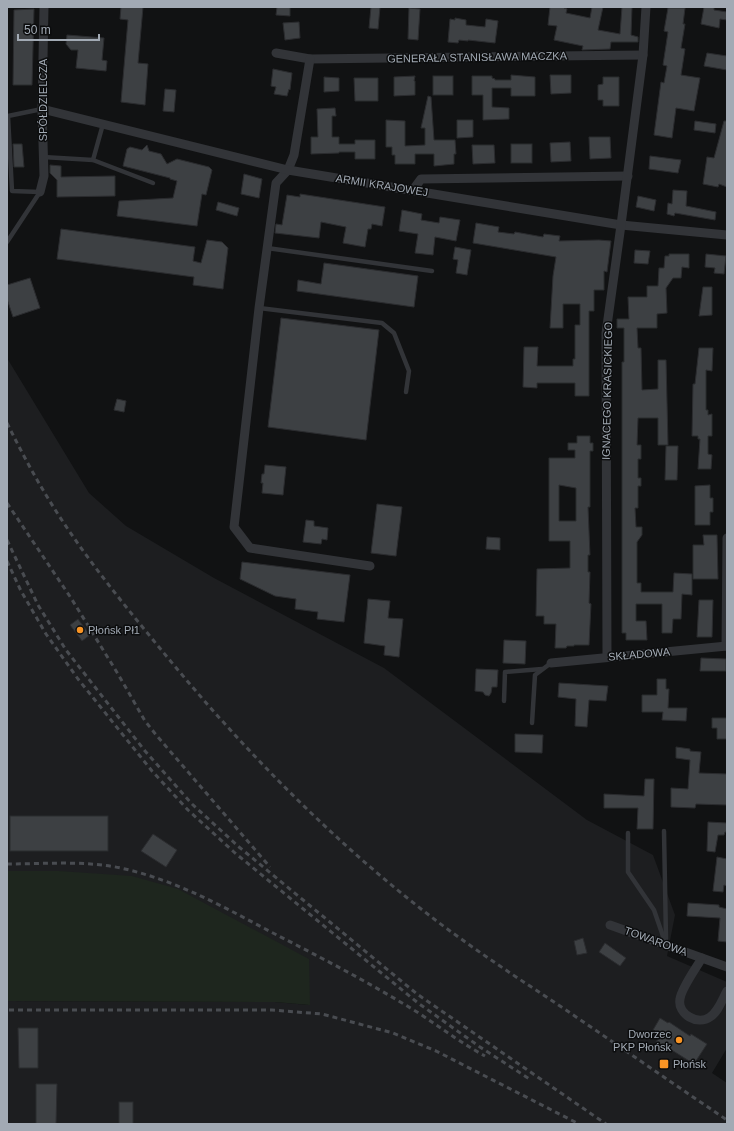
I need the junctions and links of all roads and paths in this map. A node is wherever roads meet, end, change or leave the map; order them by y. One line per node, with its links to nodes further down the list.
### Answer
1 (44, 7): 6 (street, SPÓŁDZIELCZA)
2 (646, 7): 4 (street, IGNACEGO KRASICKIEGO)
3 (276, 53): 5 (street, GENERAŁA STANISŁAWA MACZKA)
4 (643, 55): 5 (street, GENERAŁA STANISŁAWA MACZKA); 11 (street, IGNACEGO KRASICKIEGO)
5 (310, 59): 10 (street)
6 (42, 109): 7 (street, ARMII KRAJOWEJ); 8 (street, SPÓŁDZIELCZA); 14 (lane)
7 (103, 124): 9 (lane); 10 (street, ARMII KRAJOWEJ)
8 (43, 157): 9 (lane); 14 (street, SPÓŁDZIELCZA)
9 (93, 160): 12 (lane)
10 (288, 170): 13 (street, ARMII KRAJOWEJ); 18 (street)
11 (628, 176): 13 (street); 15 (street, IGNACEGO KRASICKIEGO)
12 (153, 183)
13 (413, 190): 15 (street, ARMII KRAJOWEJ)
14 (40, 192): 17 (lane)
15 (621, 225): 16 (street, ARMII KRAJOWEJ); 25 (street, IGNACEGO KRASICKIEGO)
16 (727, 236)
17 (7, 242)
18 (267, 248): 19 (lane); 20 (street)
19 (432, 271)
20 (259, 308): 21 (lane); 23 (street)
21 (406, 392)
22 (727, 538): 24 (street)
23 (370, 566)
24 (726, 646): 25 (street, SKŁADOWA)
25 (607, 657): 26 (street, SKŁADOWA)
26 (551, 663): 27 (lane)
27 (542, 669): 28 (lane); 29 (lane)
28 (504, 701)
29 (532, 723)
30 (664, 831): 33 (lane)
31 (628, 833): 33 (lane)
32 (610, 925): 33 (street, TOWAROWA)
33 (666, 945): 34 (street, TOWAROWA)
34 (702, 958): 35 (street, TOWAROWA); 36 (street, TOWAROWA)
35 (727, 967)
36 (727, 992)

